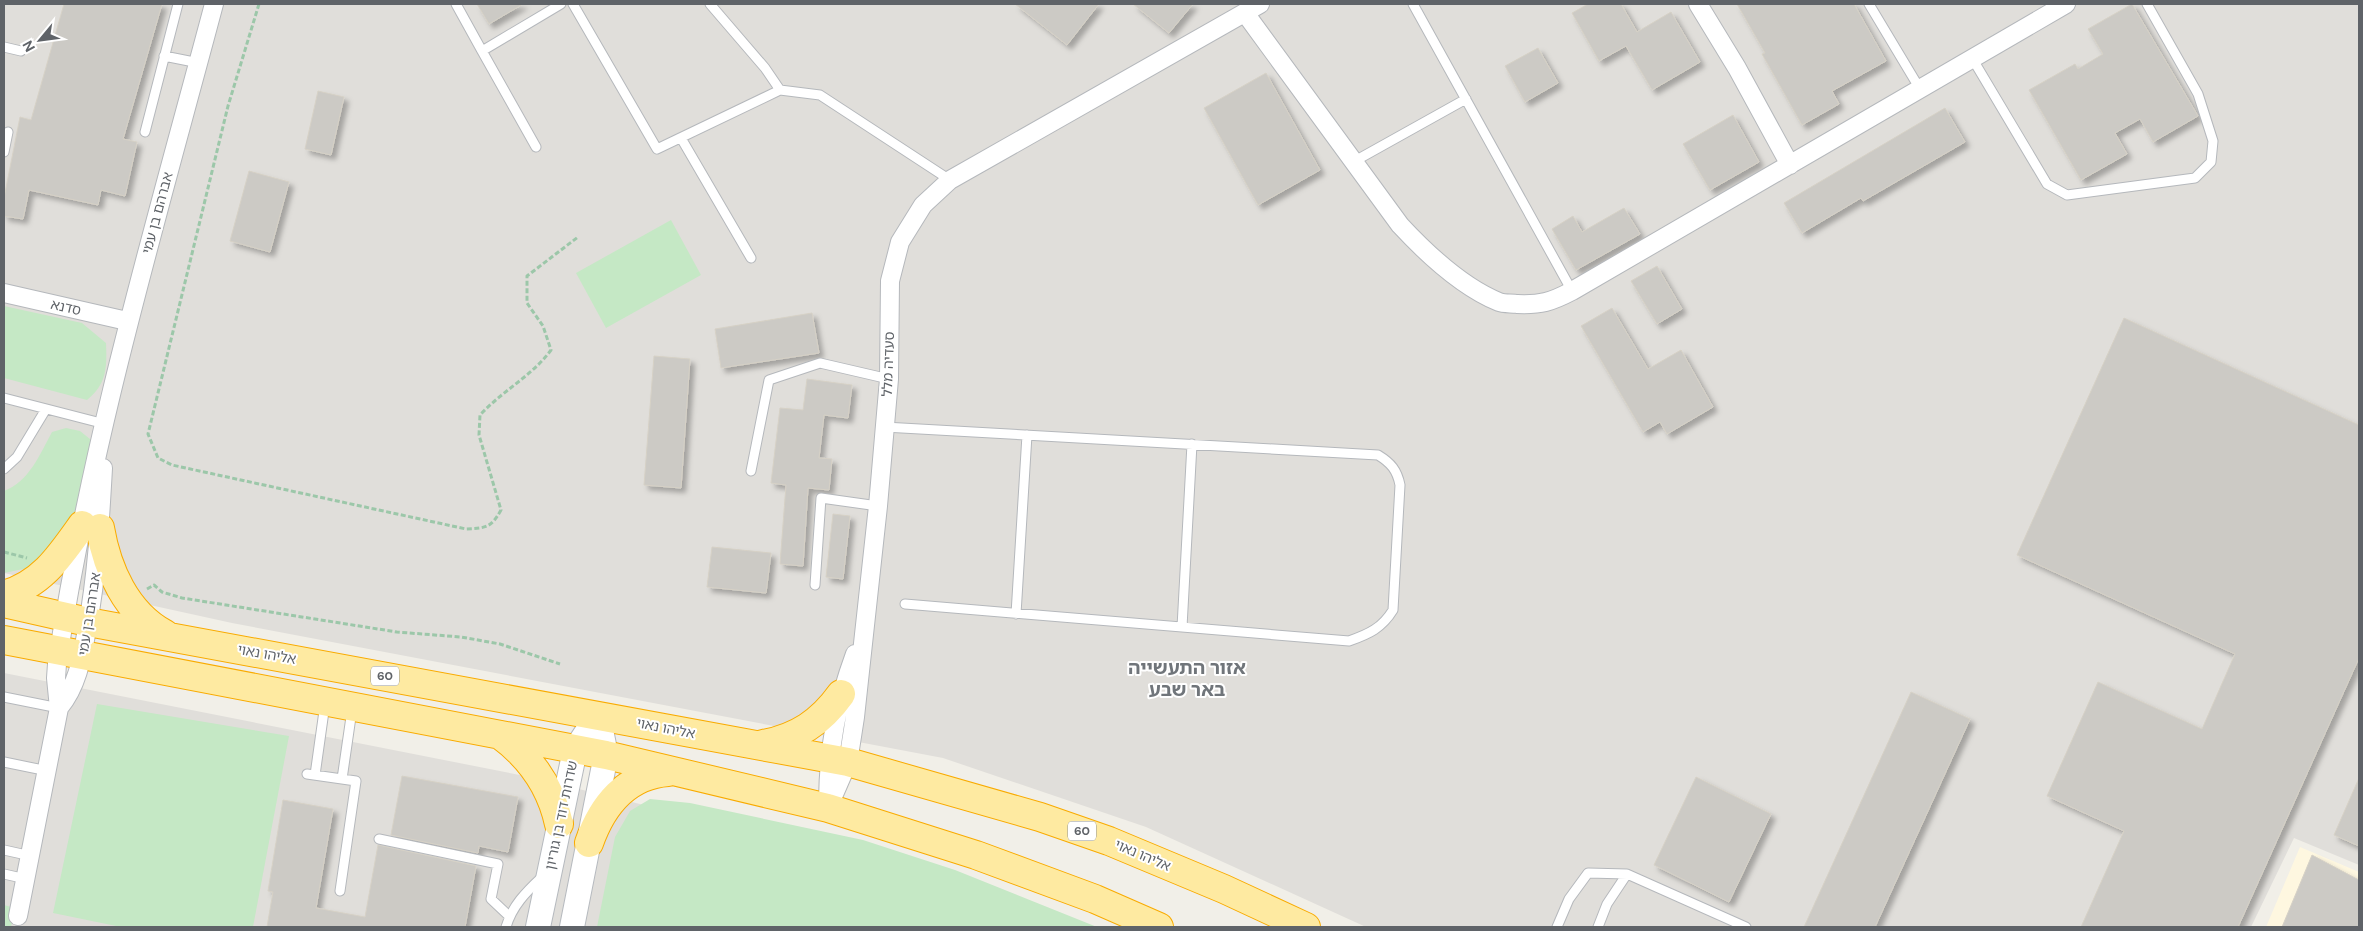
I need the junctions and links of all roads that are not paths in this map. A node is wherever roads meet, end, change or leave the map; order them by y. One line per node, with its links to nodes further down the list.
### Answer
1 (178, 4): 17 (lane)
2 (214, 4): 19 (street, אברהם בן עמי)
3 (456, 4): 16 (lane)
4 (561, 4): 16 (lane)
5 (573, 4): 25 (lane)
6 (710, 4): 21 (lane)
7 (1260, 4): 13 (street, סעדיה מלל)
8 (1413, 4): 22 (lane)
9 (1698, 4): 29 (street)
10 (1869, 4): 20 (lane)
11 (2066, 4): 18 (street)
12 (2147, 4): 18 (lane)
13 (1245, 12): 28 (street); 30 (street, סעדיה מלל)
14 (4, 48): 15 (lane)
15 (21, 51)
16 (482, 51): 26 (lane)
17 (164, 56): 19 (lane); 24 (lane)
18 (1972, 58): 20 (street)
19 (198, 63): 34 (street, אברהם בן עמי)
20 (1920, 89): 29 (street)
21 (780, 90): 25 (lane); 30 (lane)
22 (1466, 99): 28 (lane); 32 (lane)
23 (8, 132): 27 (lane)
24 (145, 132)
25 (681, 138): 31 (lane)
26 (536, 147)
27 (4, 152)
28 (1354, 162): 32 (street)
29 (1790, 164): 32 (street)
30 (950, 180): 35 (street, סעדיה מלל)
31 (751, 258)
32 (1572, 291)
33 (4, 293): 34 (street, סדנא)
34 (127, 322): 38 (street, אברהם בן עמי)
35 (888, 379): 39 (street, סעדיה מלל); 43 (lane)
36 (4, 398): 37 (lane)
37 (46, 409): 38 (lane); 42 (lane)
38 (105, 424): 45 (street, אברהם בן עמי)
39 (884, 427): 40 (lane); 44 (street, סעדיה מלל)
40 (1027, 435): 41 (lane); 50 (lane)
41 (1192, 444): 52 (lane); 52 (lane)
42 (4, 469)
43 (751, 471)
44 (878, 506): 46 (lane); 53 (street, סעדיה מלל)
45 (91, 527): 47 (highway); 51 (street, אברהם בן עמי); 51 (street, אברהם בן עמי); 54 (highway)
46 (815, 584)
47 (4, 595)
48 (4, 604): 51 (highway, אליהו נאוי / 60)
49 (905, 604): 50 (lane)
50 (1016, 614): 52 (lane)
51 (77, 619): 54 (highway, אליהו נאוי / 60); 56 (street, אברהם בן עמי); 56 (street, אברהם בן עמי)
52 (1182, 627)
53 (863, 631): 57 (street, סעדיה מלל); 67 (street, סעדיה מלל)
54 (171, 636): 62 (highway, אליהו נאוי / 60)
55 (4, 640): 56 (highway)
56 (71, 653): 59 (highway); 61 (street, אברהם בן עמי)
57 (841, 694): 64 (highway); 67 (street, סעדיה מלל)
58 (4, 697): 61 (lane)
59 (325, 702): 60 (highway); 71 (lane)
60 (352, 707): 63 (highway); 71 (lane)
61 (59, 708): 69 (street, אברהם בן עמי)
62 (598, 715): 64 (highway, אליהו נאוי / 60); 65 (main road, שדרות דוד בן גוריון); 66 (main road)
63 (500, 735): 65 (highway); 73 (highway)
64 (753, 745): 67 (highway, אליהו נאוי / 60)
65 (575, 750): 66 (highway); 73 (main road, שדרות דוד בן גוריון)
66 (606, 756): 70 (highway); 75 (main road)
67 (838, 760): 72 (street, סעדיה מלל); 89 (highway, אליהו נאוי / 60)
68 (4, 762): 69 (lane)
69 (48, 771): 77 (street, אברהם בן עמי)
70 (672, 772): 72 (highway); 75 (highway)
71 (342, 778): 82 (lane)
72 (828, 808): 88 (highway)
73 (559, 824): 78 (main road, שדרות דוד בן גוריון)
74 (379, 839): 84 (lane)
75 (589, 843): 87 (main road)
76 (4, 850): 77 (lane)
77 (30, 856): 81 (street, אברהם בן עמי)
78 (550, 870): 84 (lane); 86 (main road, שדרות דוד בן גוריון)
79 (4, 874): 81 (lane)
80 (1627, 874): 90 (lane); 91 (lane); 92 (lane)
81 (26, 879): 83 (street, אברהם בן עמי)
82 (340, 891)
83 (18, 916)
84 (509, 916): 85 (lane)
85 (506, 927)
86 (538, 927)
87 (572, 927)
88 (1159, 927)
89 (1306, 927)
90 (1557, 927)
91 (1598, 927)
92 (1746, 927)

